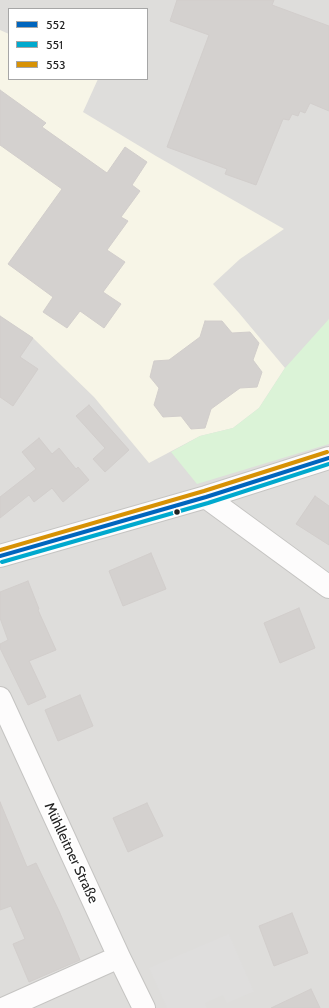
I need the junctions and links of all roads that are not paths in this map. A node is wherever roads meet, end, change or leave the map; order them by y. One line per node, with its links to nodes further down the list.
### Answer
1 (329, 458): 2 (street)
2 (206, 497): 3 (street); 4 (street)
3 (0, 556)
4 (329, 587)
5 (0, 698): 6 (street, Mühlleitner Straße)
6 (119, 957): 7 (street); 8 (street, Mühlleitner Straße)
7 (5, 1008)
8 (144, 1008)

